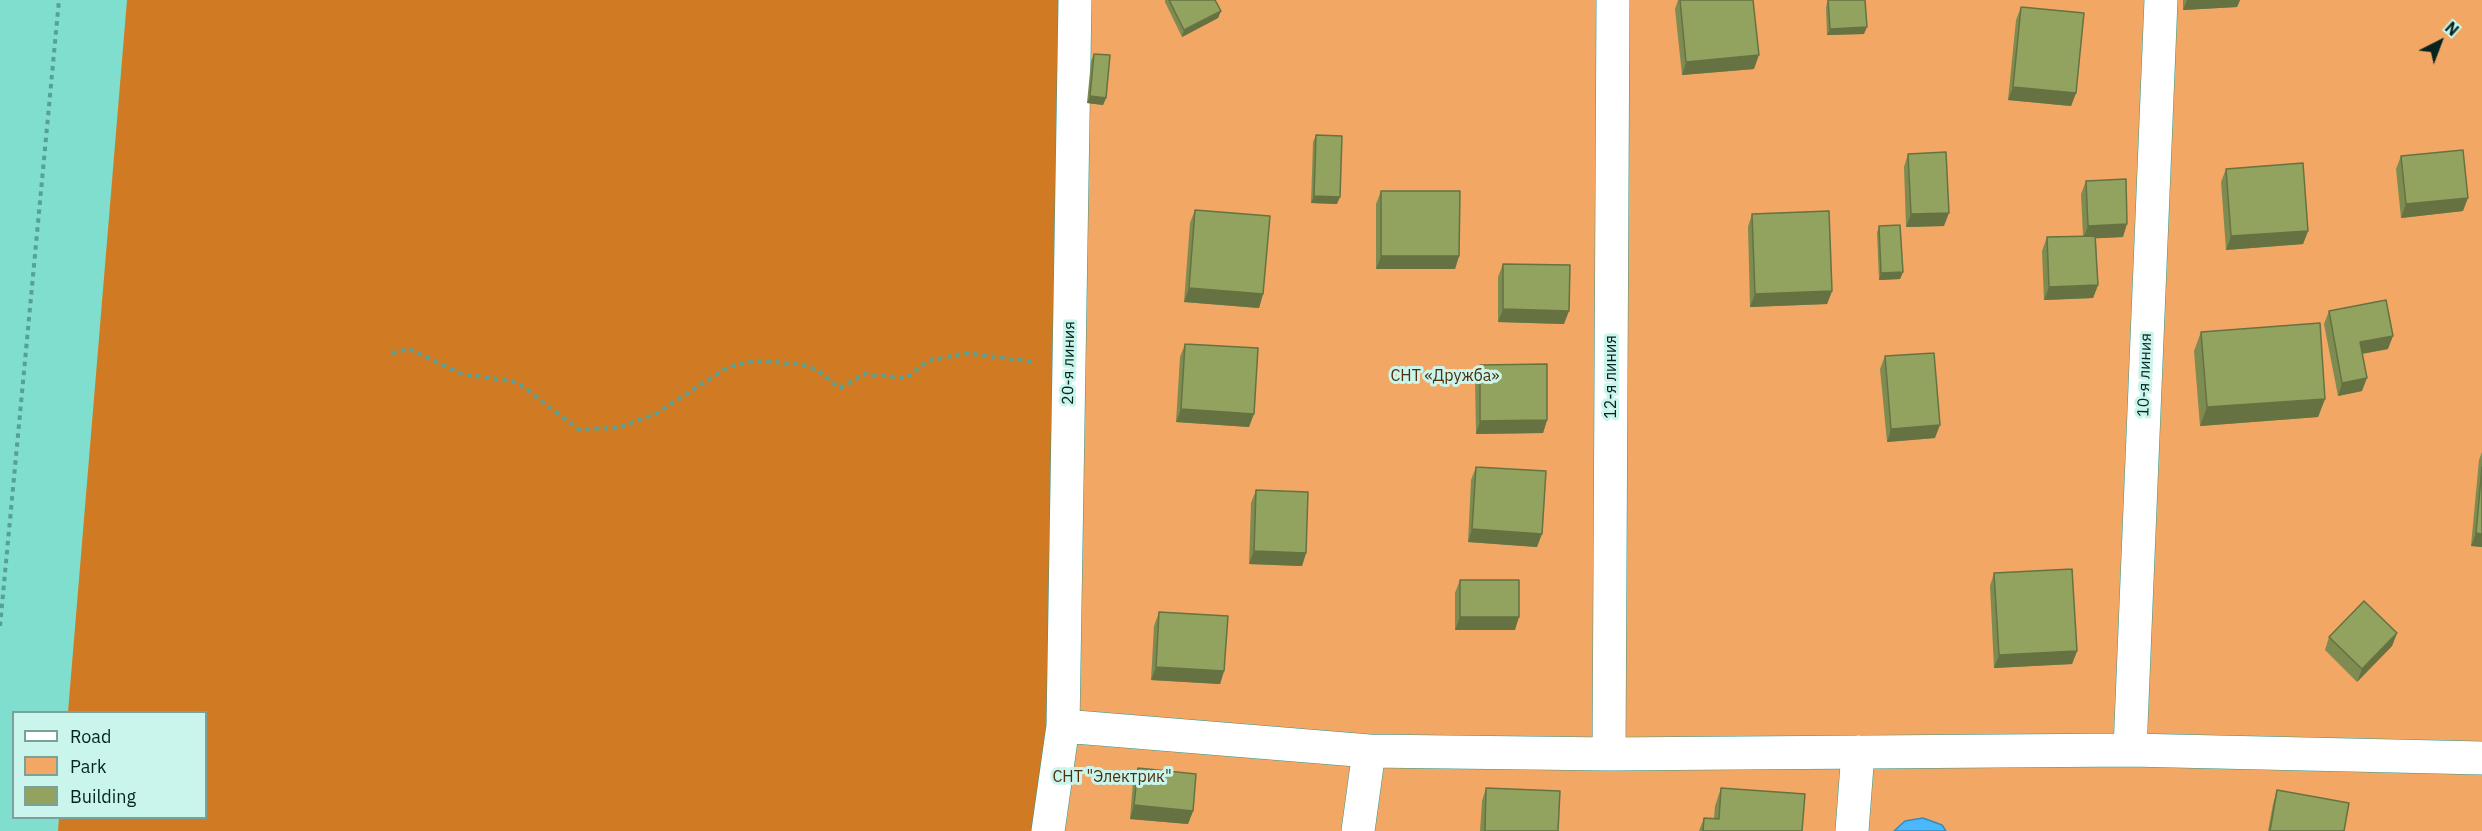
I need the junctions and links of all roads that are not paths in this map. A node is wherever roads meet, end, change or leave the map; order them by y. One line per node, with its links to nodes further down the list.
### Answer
1 (1075, 0): 4 (street, 20-я линия)
2 (1613, 0): 8 (street, 12-я линия)
3 (2161, 0): 5 (street, 10-я линия)
4 (1063, 726): 6 (street); 10 (street, 20-я линия)
5 (2130, 750): 7 (street); 9 (street)
6 (1369, 751): 8 (street); 11 (street)
7 (1858, 752): 8 (street); 12 (street)
8 (1609, 754)
9 (2482, 758)
10 (1048, 831)
11 (1358, 831)
12 (1852, 831)

